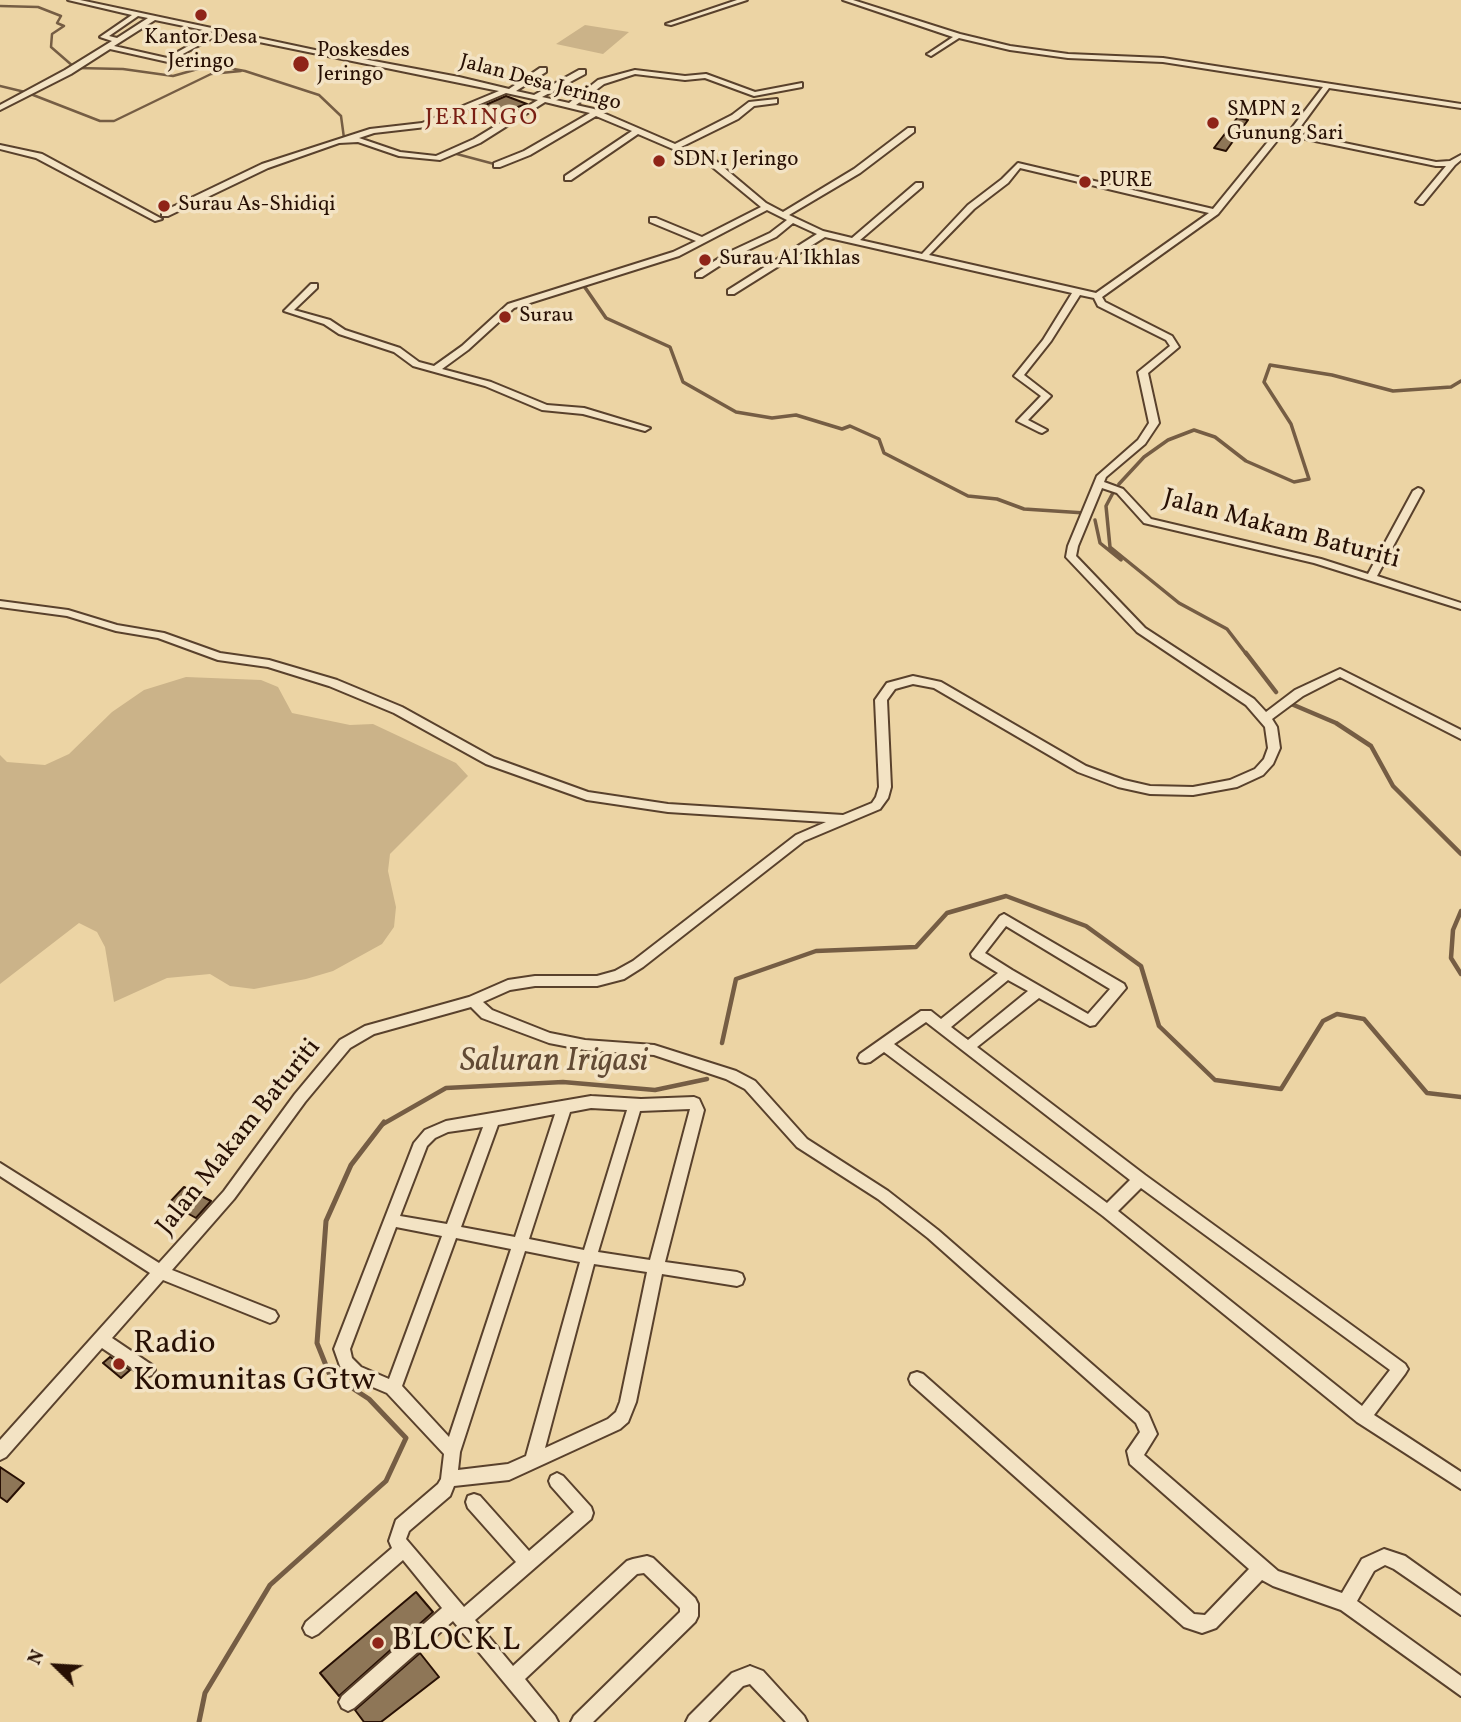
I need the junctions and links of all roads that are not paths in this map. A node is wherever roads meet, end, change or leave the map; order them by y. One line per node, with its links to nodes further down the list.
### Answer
1 (71, 0): 4 (street, Jalan Desa Jeringo)
2 (744, 0): 6 (street)
3 (846, 0): 8 (street)
4 (136, 15): 5 (street, Jalan Desa Jeringo); 9 (street)
5 (153, 18): 7 (street, Jalan Desa Jeringo); 9 (street)
6 (669, 24)
7 (218, 32): 10 (street); 16 (street, Jalan Desa Jeringo)
8 (958, 36): 11 (street); 15 (street)
9 (116, 40): 10 (street)
10 (107, 46): 18 (street)
11 (931, 54)
12 (543, 70): 16 (street)
13 (582, 72): 19 (street)
14 (799, 85): 21 (street)
15 (1327, 86): 22 (street); 27 (street)
16 (507, 92): 19 (street, Jalan Desa Jeringo); 28 (street)
17 (0, 96): 18 (street)
18 (16, 99): 23 (street)
19 (539, 99): 21 (street, Jalan Desa Jeringo); 28 (street)
20 (774, 101): 30 (street)
21 (570, 106): 24 (street, Jalan Desa Jeringo)
22 (1461, 106)
23 (0, 108)
24 (596, 113): 26 (street, Jalan Desa Jeringo); 33 (street)
25 (911, 130): 39 (street)
26 (638, 131): 30 (street, Jalan Desa Jeringo); 34 (street)
27 (1291, 134): 32 (street); 38 (street)
28 (350, 139): 29 (street)
29 (0, 147)
30 (675, 147): 37 (street, Jalan Desa Jeringo)
31 (1461, 157): 32 (street)
32 (1452, 163): 36 (street)
33 (498, 165)
34 (568, 178)
35 (919, 185): 44 (street)
36 (1420, 202)
37 (767, 207): 39 (street, Jalan Desa Jeringo); 43 (street)
38 (1215, 212): 45 (street); 50 (street)
39 (783, 215): 40 (street, Jalan Desa Jeringo)
40 (793, 219): 42 (street, Jalan Desa Jeringo); 46 (street)
41 (653, 220): 43 (street)
42 (822, 234): 44 (street, Jalan Desa Jeringo); 48 (street)
43 (704, 241): 51 (street)
44 (853, 241): 45 (street, Jalan Desa Jeringo)
45 (924, 256): 49 (street, Jalan Desa Jeringo)
46 (699, 275)
47 (314, 286): 51 (street)
48 (731, 292)
49 (1077, 292): 50 (street, Jalan Desa Jeringo); 53 (street)
50 (1097, 296): 54 (street)
51 (436, 369): 52 (street)
52 (645, 428)
53 (1042, 430)
54 (1099, 484): 56 (street, Jalan Makam Baturiti); 59 (street)
55 (1418, 491): 56 (street)
56 (1371, 578): 58 (street, Jalan Makam Baturiti)
57 (0, 604): 61 (street)
58 (1461, 606)
59 (1266, 718): 60 (street); 61 (street, Jalan Makam Baturiti)
60 (1461, 735)
61 (844, 819): 64 (street, Jalan Makam Baturiti)
62 (1007, 973): 63 (street); 63 (street); 65 (street)
63 (1039, 990): 67 (street)
64 (473, 1001): 80 (street, Jalan Makam Baturiti); 97 (street)
65 (942, 1026): 66 (street); 67 (street)
66 (884, 1044): 68 (street); 74 (street)
67 (968, 1046): 73 (street)
68 (865, 1058)
69 (635, 1105): 70 (street); 78 (street); 79 (street)
70 (564, 1108): 71 (street); 77 (street)
71 (493, 1120): 75 (street); 76 (street)
72 (0, 1168): 80 (street)
73 (1140, 1178): 74 (street); 87 (street)
74 (1108, 1212): 87 (street)
75 (391, 1220): 76 (street); 86 (street)
76 (452, 1230): 77 (street); 86 (street)
77 (518, 1243): 78 (street); 89 (street)
78 (589, 1256): 79 (street); 90 (street)
79 (656, 1266): 81 (street); 90 (street)
80 (160, 1272): 82 (street); 83 (street, Jalan Makam Baturiti)
81 (737, 1279)
82 (270, 1316)
83 (102, 1339): 84 (street); 88 (street, Jalan Makam Baturiti)
84 (148, 1370)
85 (917, 1379): 97 (street)
86 (393, 1388): 89 (street)
87 (1363, 1417): 92 (street)
88 (0, 1452)
89 (452, 1452): 91 (street)
90 (533, 1461): 91 (street)
91 (449, 1479): 95 (street)
92 (1461, 1481)
93 (557, 1482): 96 (street)
94 (474, 1502): 96 (street)
95 (402, 1550): 100 (street); 101 (street)
96 (528, 1562): 100 (street)
97 (1261, 1569): 98 (street)
98 (1346, 1603): 99 (street); 103 (street)
99 (1461, 1606)
100 (457, 1615): 102 (street); 104 (street)
101 (312, 1628)
102 (512, 1679): 105 (street); 106 (street)
103 (1461, 1687)
104 (348, 1702)
105 (549, 1722)
106 (580, 1722)
107 (695, 1722): 108 (street)
108 (798, 1722)

